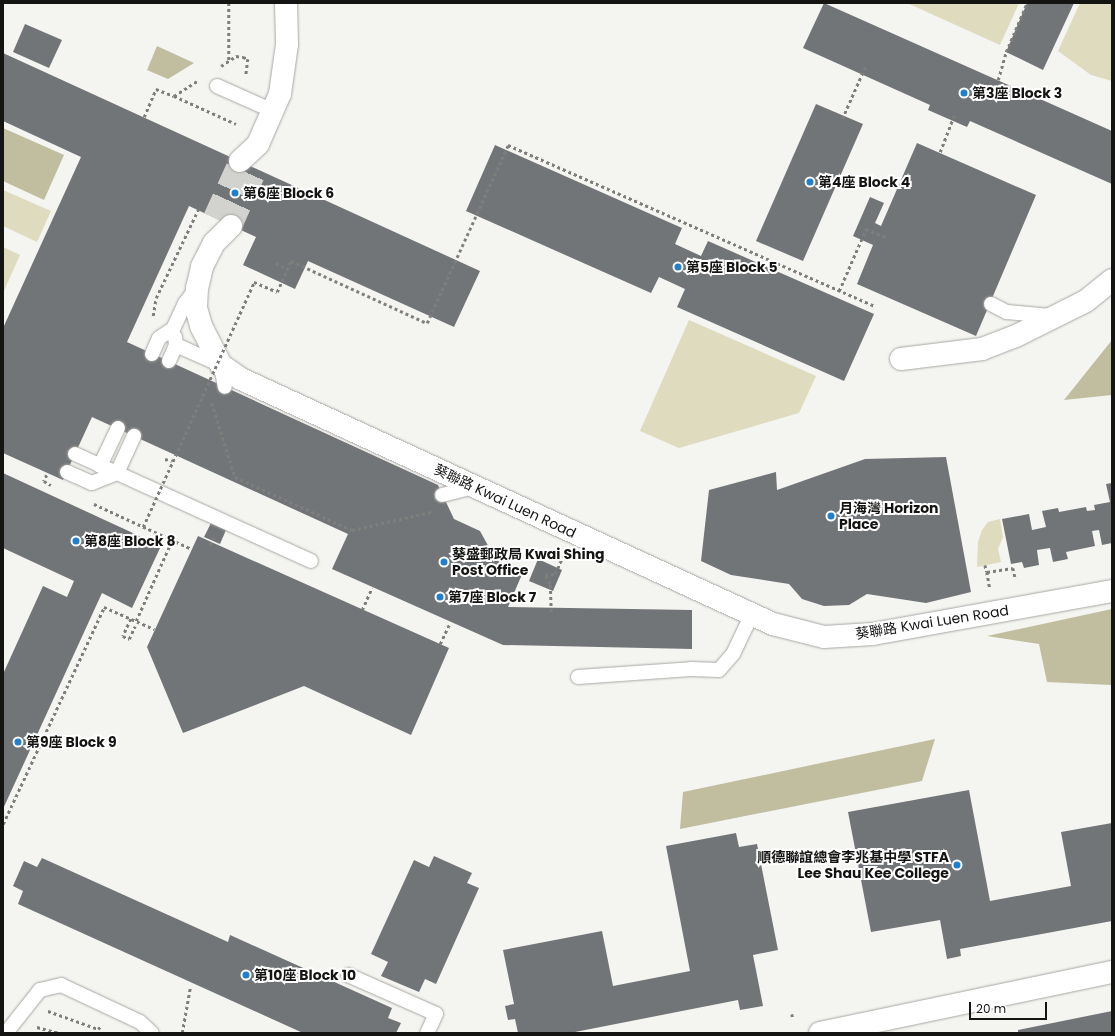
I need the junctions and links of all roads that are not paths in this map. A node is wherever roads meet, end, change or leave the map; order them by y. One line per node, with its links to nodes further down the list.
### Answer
1 (286, 3): 3 (street)
2 (216, 86): 3 (lane)
3 (273, 111): 4 (street)
4 (248, 165)
5 (214, 218): 7 (street, 葵聯路 Kwai Luen Road)
6 (1112, 280): 9 (street)
7 (197, 288): 10 (lane); 15 (street, 葵聯路 Kwai Luen Road)
8 (991, 304): 9 (lane)
9 (1057, 316): 13 (street)
10 (173, 329): 11 (lane); 12 (lane)
11 (176, 345): 14 (lane); 15 (lane)
12 (152, 354)
13 (901, 359)
14 (169, 361)
15 (221, 365): 16 (lane); 23 (street, 葵聯路 Kwai Luen Road)
16 (225, 387)
17 (118, 428): 20 (lane)
18 (134, 436): 22 (lane)
19 (75, 454): 20 (lane)
20 (100, 466): 22 (lane)
21 (67, 472): 22 (lane)
22 (117, 473): 25 (lane)
23 (473, 487): 24 (lane); 27 (street, 葵聯路 Kwai Luen Road)
24 (442, 495)
25 (311, 561)
26 (1112, 591): 27 (street, 葵聯路 Kwai Luen Road)
27 (752, 614): 28 (lane)
28 (578, 677)
29 (1112, 972): 34 (street)
30 (348, 975): 33 (lane)
31 (6, 1033): 32 (lane)
32 (152, 1033)
33 (427, 1033)
34 (820, 1033)

